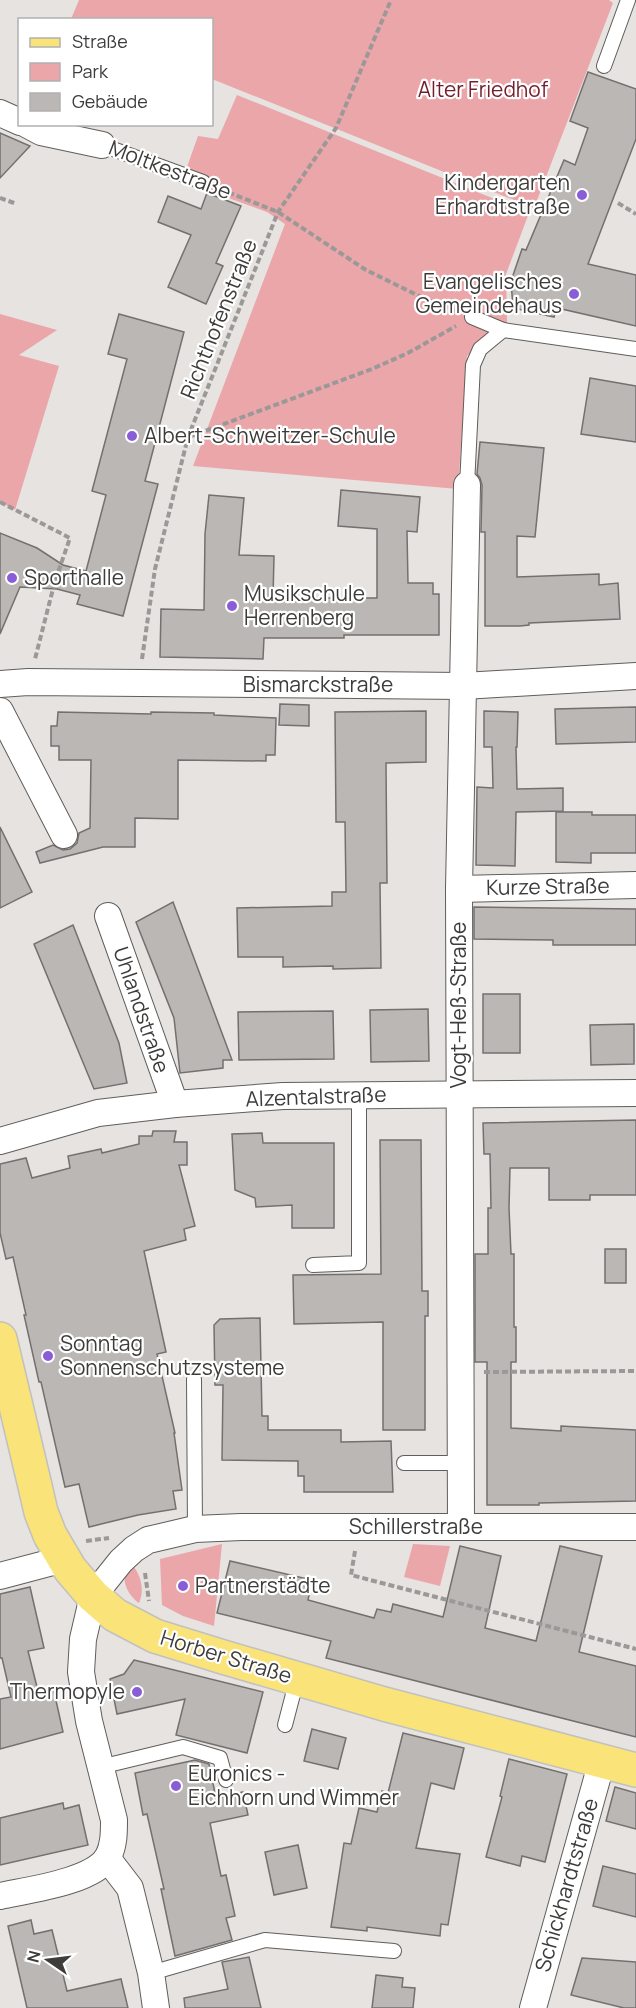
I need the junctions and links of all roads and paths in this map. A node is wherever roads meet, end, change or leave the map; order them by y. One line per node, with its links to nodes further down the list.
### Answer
1 (391, 0): 12 (path, Richthofenstraße)
2 (628, 0): 3 (lane)
3 (604, 66)
4 (0, 113): 5 (street)
5 (18, 121)
6 (30, 126): 7 (street, Moltkestraße)
7 (102, 145): 8 (lane, Moltkestraße)
8 (203, 182): 12 (path, Moltkestraße)
9 (0, 198): 11 (path)
10 (618, 203): 13 (path)
11 (16, 204)
12 (278, 212): 14 (path, Moltkestraße); 17 (path, Richthofenstraße)
13 (636, 214)
14 (472, 317): 15 (lane); 17 (path)
15 (503, 330): 16 (lane); 18 (lane)
16 (636, 349)
17 (188, 437): 22 (path, Richthofenstraße)
18 (466, 485): 24 (street, Vogt-Heß-Straße)
19 (0, 502): 21 (path)
20 (636, 676): 24 (street, Bismarckstraße)
21 (28, 682): 22 (street, Bismarckstraße); 23 (street, Bismarckstraße)
22 (138, 683): 24 (street, Bismarckstraße)
23 (0, 684)
24 (463, 686): 28 (street, Vogt-Heß-Straße)
25 (0, 711): 26 (street)
26 (64, 835)
27 (636, 885): 28 (street, Kurze Straße)
28 (459, 889): 31 (street, Vogt-Heß-Straße)
29 (108, 916): 33 (street, Uhlandstraße)
30 (636, 1093): 31 (street, Alzentalstraße)
31 (459, 1094): 32 (street, Alzentalstraße); 38 (street, Vogt-Heß-Straße)
32 (358, 1095): 33 (street, Alzentalstraße); 35 (lane)
33 (174, 1104): 34 (street, Alzentalstraße)
34 (0, 1141)
35 (313, 1265)
36 (0, 1339): 47 (main road, Horber Straße)
37 (636, 1371): 38 (path)
38 (460, 1372): 41 (street, Vogt-Heß-Straße)
39 (194, 1379): 45 (lane)
40 (404, 1463): 41 (lane)
41 (461, 1463): 42 (street, Vogt-Heß-Straße)
42 (461, 1526): 43 (street, Schillerstraße); 44 (street, Schillerstraße)
43 (359, 1527): 45 (street, Schillerstraße); 51 (path)
44 (636, 1527)
45 (195, 1529): 46 (street, Schillerstraße)
46 (131, 1551): 49 (street, Schillerstraße); 50 (path)
47 (61, 1552): 48 (street); 49 (main road, Horber Straße)
48 (0, 1576)
49 (93, 1596): 50 (main road, Horber Straße); 55 (street)
50 (145, 1631): 52 (main road, Horber Straße)
51 (636, 1649)
52 (297, 1679): 53 (lane); 54 (main road, Horber Straße)
53 (285, 1725)
54 (602, 1761): 56 (main road, Horber Straße); 63 (street, Schickhardtstraße)
55 (100, 1767): 57 (lane); 58 (street)
56 (636, 1770)
57 (226, 1780)
58 (107, 1858): 59 (street); 61 (street)
59 (0, 1896)
60 (394, 1951): 61 (lane)
61 (151, 1972): 62 (street)
62 (156, 2008)
63 (533, 2008)

